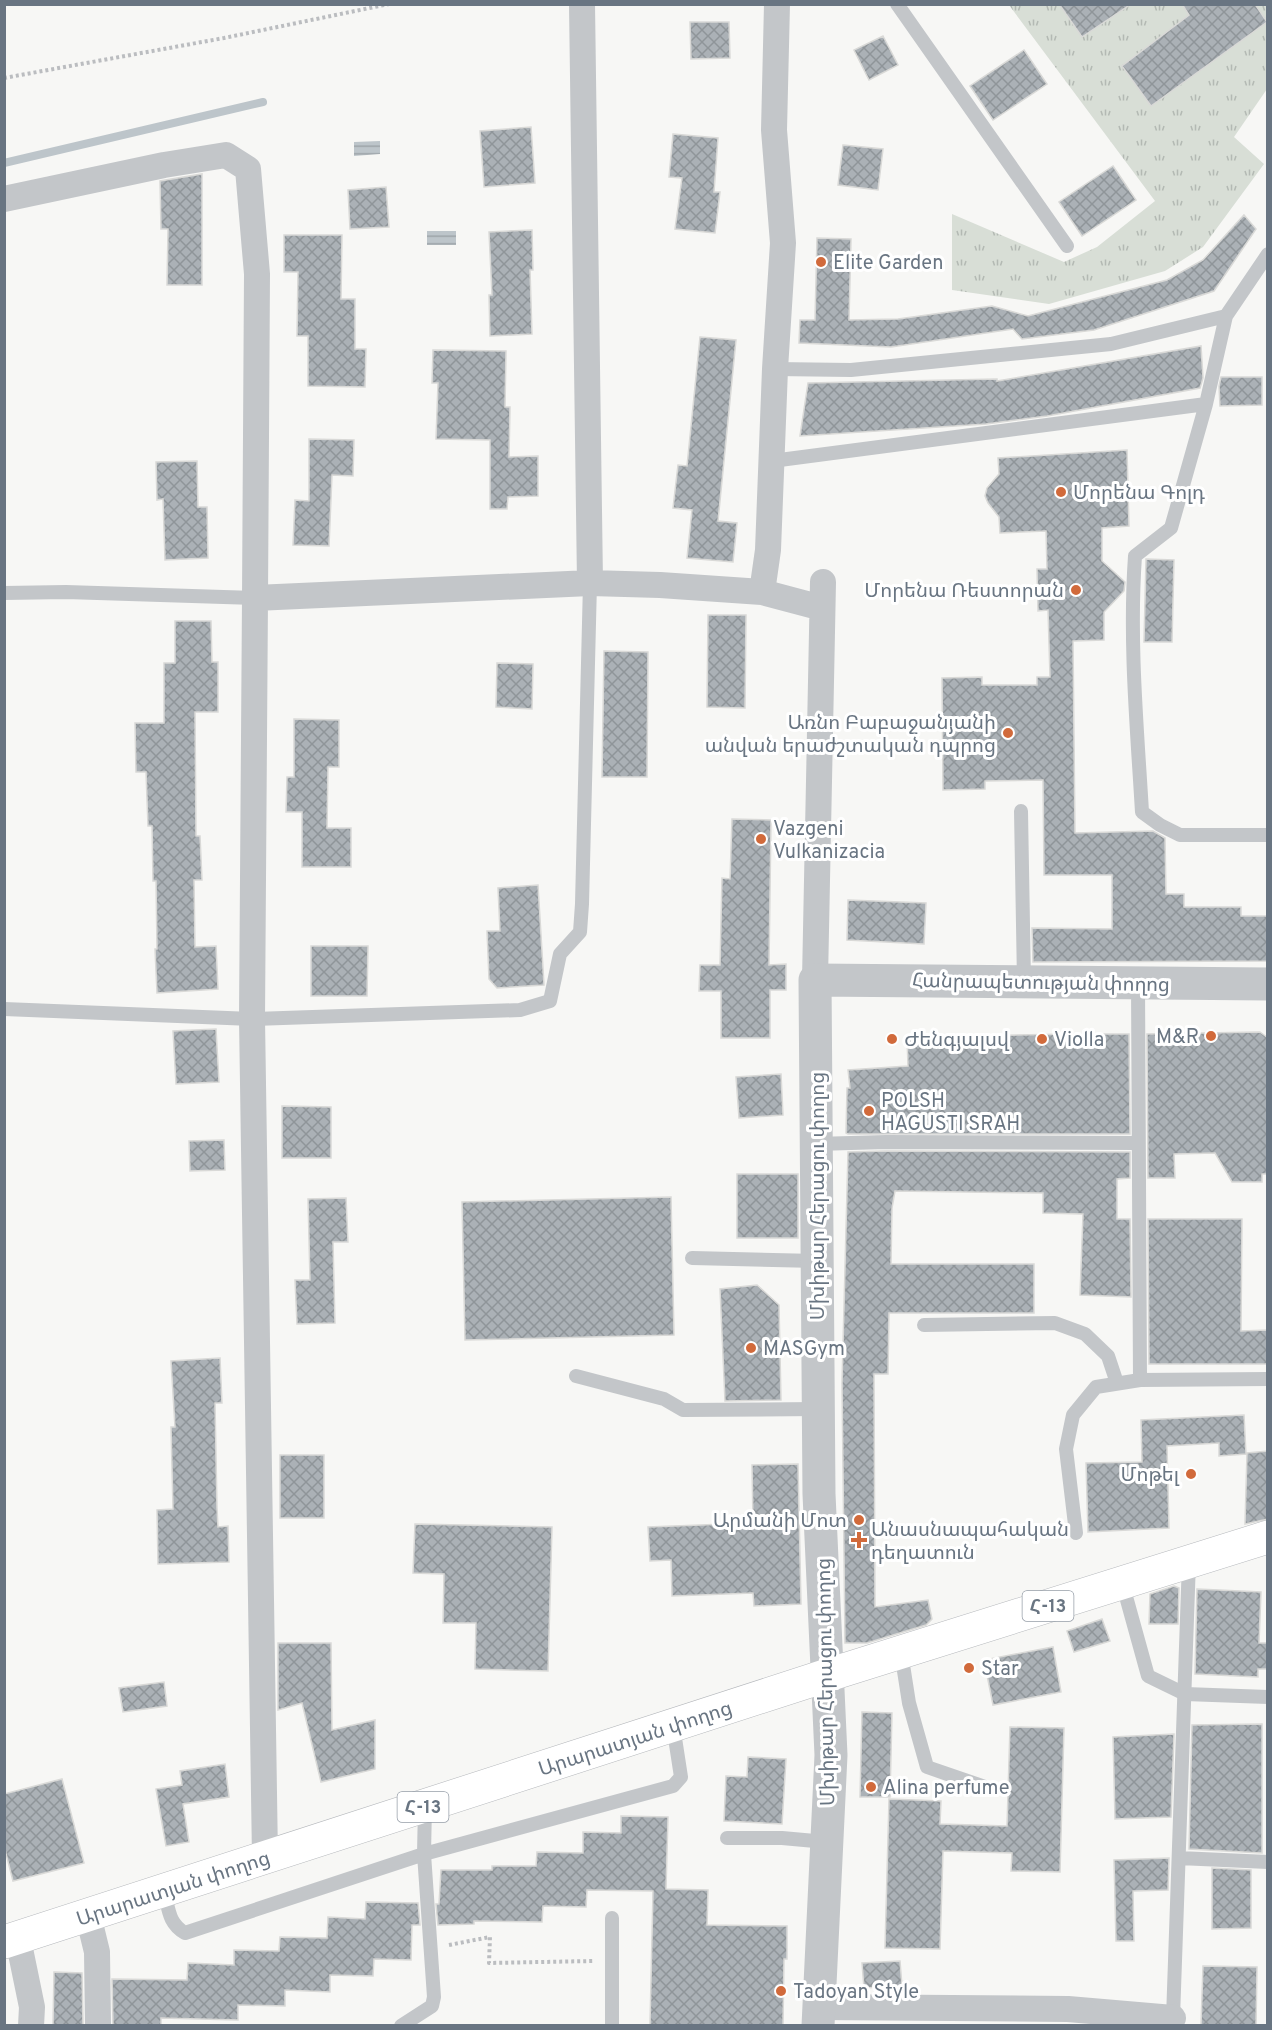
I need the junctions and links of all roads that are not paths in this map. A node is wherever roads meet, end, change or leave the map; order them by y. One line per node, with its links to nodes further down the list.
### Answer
1 (582, 4): 12 (street)
2 (777, 4): 8 (street)
3 (897, 4): 5 (lane)
4 (4, 200): 15 (street)
5 (1067, 246)
6 (1268, 254): 7 (lane)
7 (1226, 316): 8 (lane); 9 (lane)
8 (775, 369): 10 (street)
9 (1206, 404): 10 (lane); 18 (lane)
10 (772, 461): 13 (street)
11 (823, 582): 16 (street, Մխիթար Հերացու փողոց)
12 (590, 583): 13 (street); 15 (street); 24 (lane)
13 (762, 592): 16 (street)
14 (4, 593): 15 (lane)
15 (255, 598): 24 (street)
16 (822, 608): 19 (street, Մխիթար Հերացու փողոց)
17 (1021, 811): 20 (lane)
18 (1268, 835)
19 (815, 980): 20 (street, Հանրապետության փողոց); 26 (street, Մխիթար Հերացու փողոց)
20 (1024, 982): 21 (street, Հանրապետության փողոց)
21 (1138, 983): 22 (street, Հանրապետության փողոց); 25 (lane)
22 (1268, 984)
23 (4, 1009): 24 (lane)
24 (252, 1019): 49 (street)
25 (1137, 1143): 26 (lane); 32 (lane)
26 (816, 1144): 28 (street, Մխիթար Հերացու փողոց)
27 (692, 1258): 28 (lane)
28 (817, 1262): 34 (street, Մխիթար Հերացու փողոց)
29 (924, 1325): 33 (lane)
30 (576, 1376): 34 (lane)
31 (1268, 1379): 32 (lane)
32 (1140, 1380): 33 (lane)
33 (1117, 1383): 35 (lane)
34 (818, 1409): 40 (street, Մխիթար Հերացու փողոց)
35 (1076, 1533)
36 (1268, 1537): 37 (main road, Արարատյան փողոց / Հ-13)
37 (1189, 1561): 38 (main road, Արարատյան փողոց / Հ-13); 41 (lane)
38 (1122, 1582): 39 (main road, Արարատյան փողոց / Հ-13); 41 (lane)
39 (901, 1652): 40 (main road, Արարատյան փողոց / Հ-13); 44 (lane)
40 (828, 1675): 43 (main road, Արարատյան փողոց / Հ-13); 47 (street, Մխիթար Հերացու փողոց)
41 (1185, 1694): 42 (lane); 50 (lane)
42 (1268, 1697)
43 (673, 1725): 45 (main road, Արարատյան փողոց / Հ-13); 48 (lane)
44 (988, 1788)
45 (425, 1806): 48 (lane); 49 (main road, Արարատյան փողոց / Հ-13)
46 (728, 1838): 47 (lane)
47 (826, 1842): 56 (street, Մխիթար Հերացու փողոց)
48 (424, 1854): 52 (lane); 61 (lane)
49 (265, 1858): 52 (main road, Արարատյան փողոց / Հ-13)
50 (1179, 1858): 51 (lane); 58 (lane)
51 (1268, 1862)
52 (164, 1891): 53 (main road, Արարատյան փողոց / Հ-13)
53 (88, 1915): 55 (main road, Արարատյան փողոց / Հ-13); 60 (street)
54 (612, 1918): 62 (lane)
55 (11, 1941): 59 (street)
56 (818, 2016): 57 (street)
57 (1067, 2017): 58 (street)
58 (1173, 2018)
59 (31, 2025)
60 (98, 2025)
61 (401, 2025)
62 (612, 2025)

